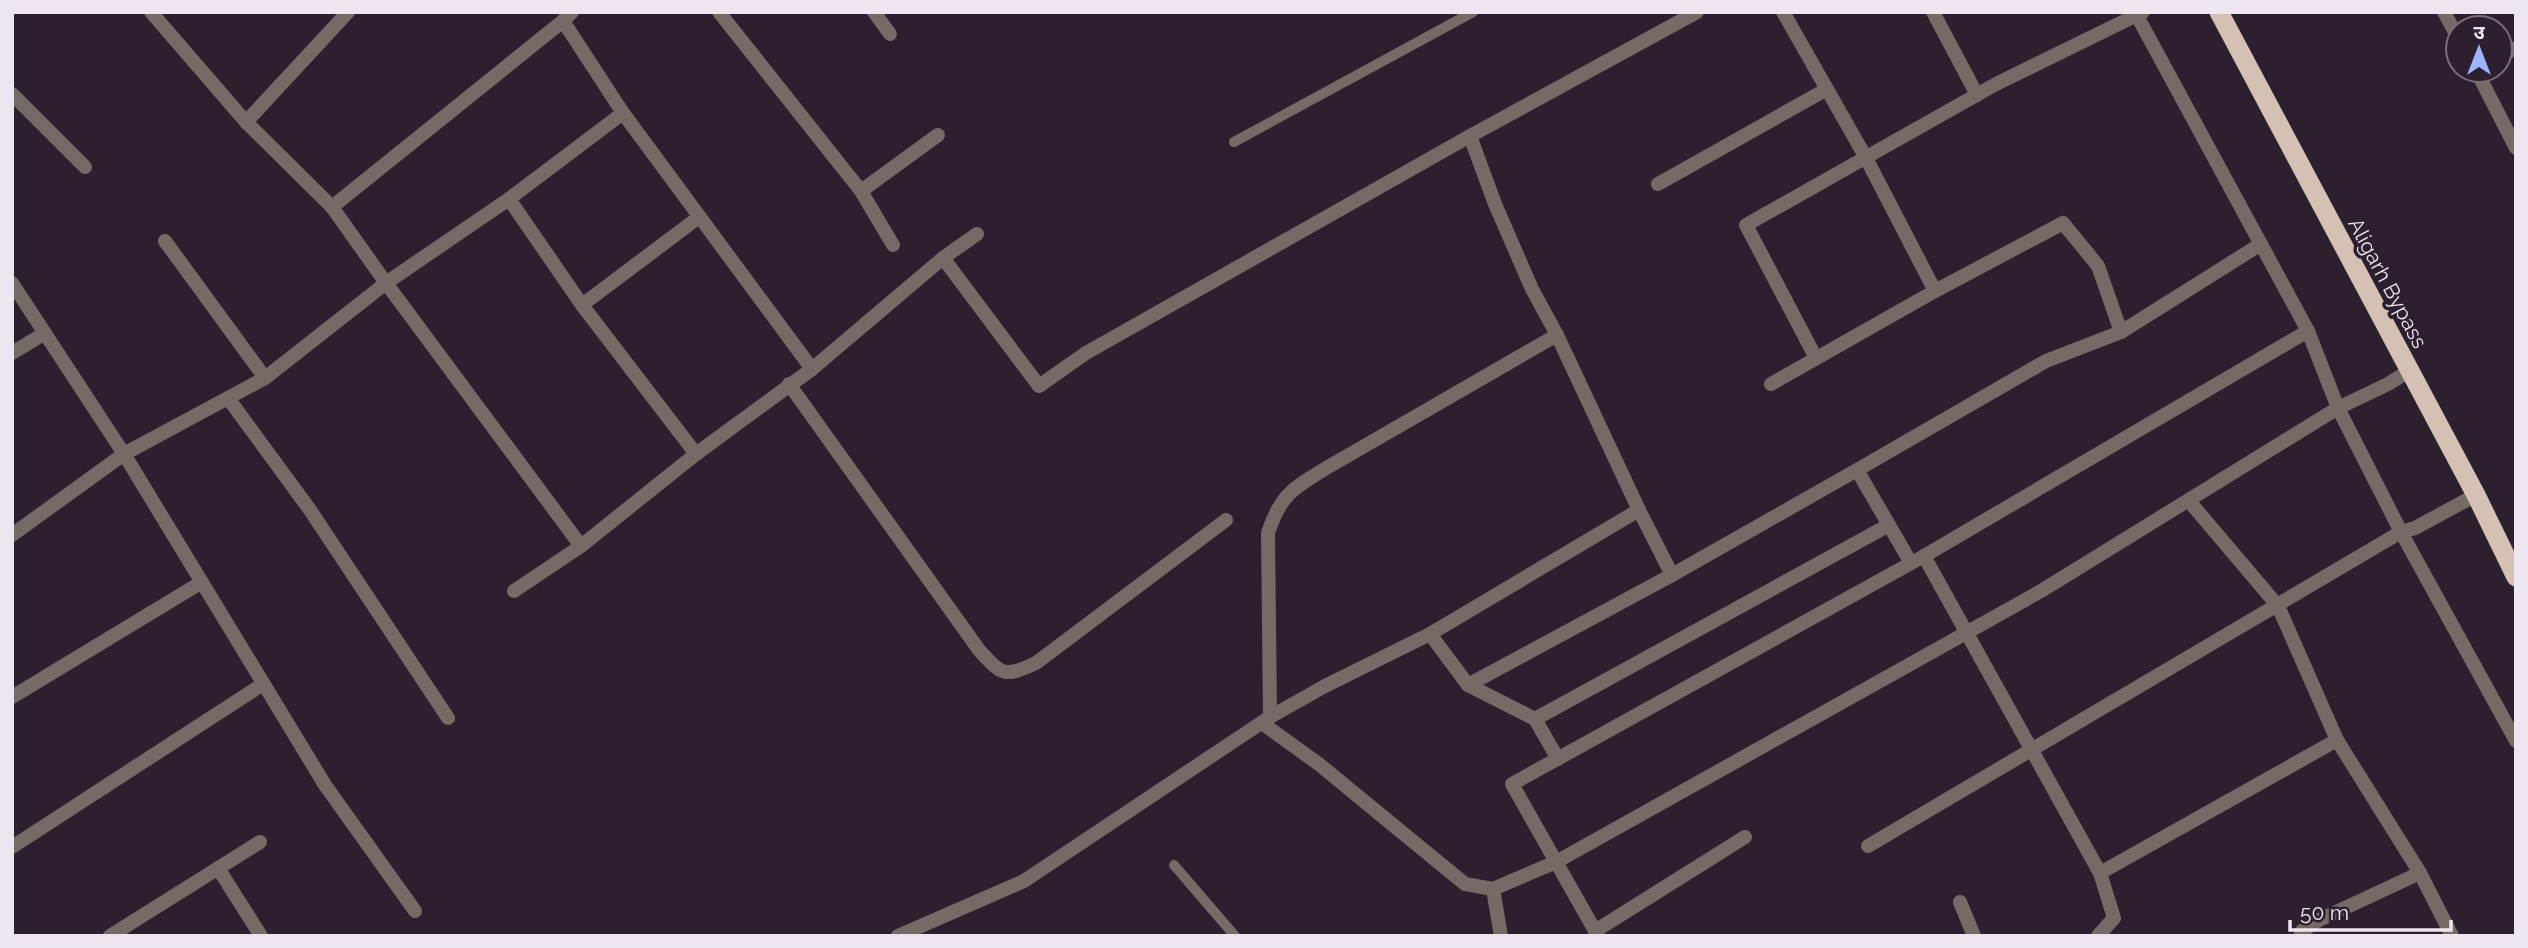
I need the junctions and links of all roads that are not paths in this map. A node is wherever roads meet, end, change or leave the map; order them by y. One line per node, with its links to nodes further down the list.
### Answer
1 (348, 12): 18 (street)
2 (719, 12): 26 (street)
3 (874, 12): 12 (street)
4 (1473, 12): 21 (lane)
5 (1697, 12): 20 (street)
6 (1783, 12): 14 (street)
7 (1933, 12): 15 (street)
8 (2219, 12): 46 (highway, Aligarh Bypass)
9 (154, 13): 18 (street)
10 (2138, 13): 15 (street); 32 (street)
11 (567, 17): 17 (street); 28 (street)
12 (890, 34)
13 (2483, 84): 22 (street)
14 (1826, 89): 23 (street); 25 (street)
15 (1977, 94): 23 (street)
16 (14, 99): 24 (street)
17 (623, 113): 27 (street); 29 (street)
18 (246, 122): 28 (street)
19 (938, 135): 26 (street)
20 (1470, 136): 34 (street); 42 (street)
21 (1234, 142)
22 (2516, 148)
23 (1864, 156): 37 (street); 44 (street)
24 (85, 167)
25 (1658, 184)
26 (861, 191): 33 (street)
27 (509, 199): 36 (street); 38 (street)
28 (332, 206): 36 (street)
29 (699, 216): 38 (street); 45 (street)
30 (977, 234): 34 (street)
31 (164, 242): 47 (street)
32 (2261, 244): 39 (street); 40 (street)
33 (893, 245)
34 (943, 258): 45 (street)
35 (12, 283): 41 (street)
36 (386, 283): 47 (street); 62 (street)
37 (1936, 291): 40 (street); 44 (street)
38 (582, 304): 53 (street)
39 (2308, 331): 51 (street); 63 (street)
40 (2122, 332): 54 (street)
41 (45, 333): 43 (street); 52 (street)
42 (1557, 335): 57 (street); 76 (street)
43 (12, 353)
44 (1816, 358): 49 (street)
45 (812, 369): 48 (street)
46 (2409, 370): 51 (street); 55 (highway, Aligarh Bypass)
47 (265, 378): 50 (street)
48 (789, 384): 53 (street); 58 (street)
49 (1771, 384)
50 (228, 398): 52 (street); 74 (street)
51 (2345, 405): 56 (street); 60 (street)
52 (124, 454): 61 (street); 66 (street)
53 (696, 454): 62 (street)
54 (1857, 470): 59 (street); 64 (street)
55 (2476, 495): 60 (street); 65 (highway, Aligarh Bypass)
56 (2189, 501): 68 (street); 69 (street)
57 (1639, 510): 64 (street); 70 (street)
58 (1226, 520)
59 (1889, 525): 63 (street); 75 (street)
60 (2408, 530): 68 (street); 78 (street)
61 (12, 536)
62 (580, 546): 67 (street)
63 (1918, 560): 69 (street); 80 (street)
64 (1672, 575): 72 (street)
65 (2516, 577)
66 (202, 582): 71 (street); 73 (street)
67 (514, 591)
68 (2278, 606): 77 (street); 79 (street)
69 (1966, 632): 79 (street); 85 (street)
70 (1430, 634): 72 (street); 76 (street)
71 (263, 684): 83 (street); 92 (street)
72 (1468, 685): 75 (street)
73 (12, 697)
74 (448, 718)
75 (1535, 719): 80 (street)
76 (1266, 720): 90 (street); 96 (street)
77 (2337, 740): 88 (street); 89 (street)
78 (2516, 741)
79 (2031, 750): 84 (street); 88 (street)
80 (1558, 759): 85 (street)
81 (1745, 837): 93 (street)
82 (260, 842): 87 (street)
83 (12, 846)
84 (1868, 846)
85 (1556, 862): 90 (street); 93 (street)
86 (1174, 865): 97 (lane)
87 (218, 868): 94 (street); 95 (street)
88 (2100, 873): 100 (street)
89 (2420, 873): 101 (street); 102 (street)
90 (1493, 889): 98 (street)
91 (1960, 902): 99 (street)
92 (415, 911)
93 (1597, 934)
94 (110, 936)
95 (261, 936)
96 (898, 936)
97 (1235, 936)
98 (1501, 936)
99 (1974, 936)
100 (2098, 936)
101 (2300, 936)
102 (2452, 936)

